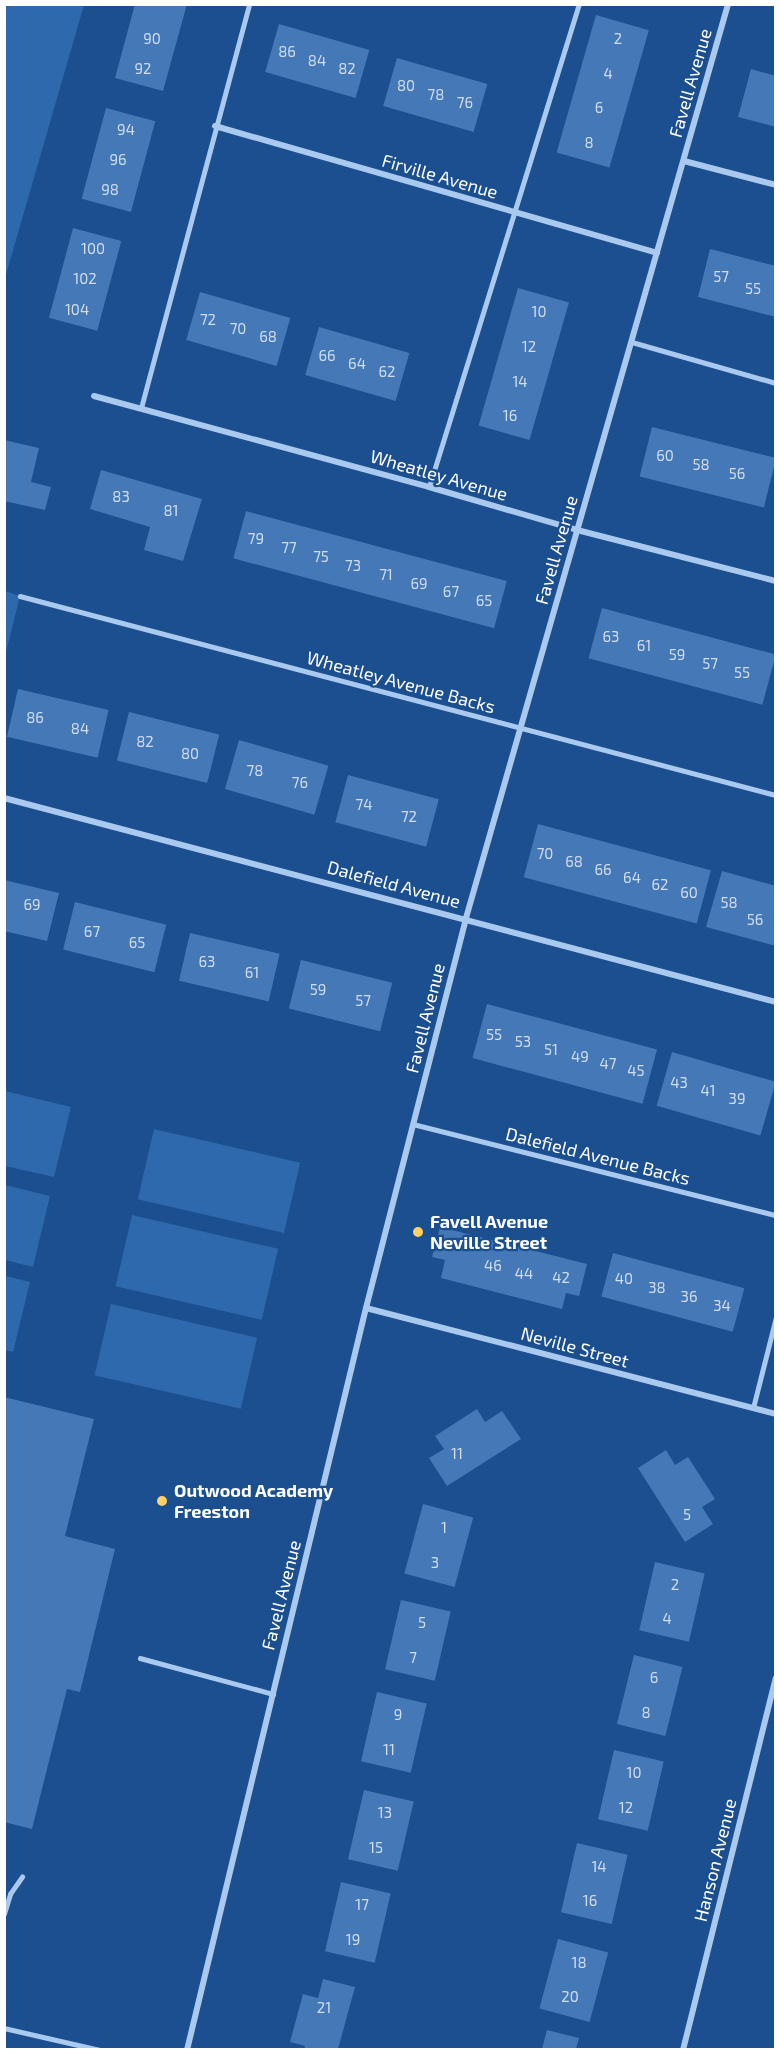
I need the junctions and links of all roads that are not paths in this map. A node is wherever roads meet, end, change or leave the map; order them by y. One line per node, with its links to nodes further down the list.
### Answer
1 (249, 4): 4 (lane)
2 (579, 4): 7 (lane)
3 (728, 4): 5 (street, Favell Avenue)
4 (215, 126): 7 (street, Firville Avenue); 12 (lane)
5 (684, 161): 6 (street); 8 (street, Favell Avenue)
6 (776, 186)
7 (512, 213): 8 (street, Firville Avenue); 13 (lane)
8 (657, 253): 9 (street, Favell Avenue)
9 (632, 342): 10 (lane); 14 (street, Favell Avenue)
10 (776, 383)
11 (94, 396): 12 (street, Wheatley Avenue)
12 (141, 408): 13 (street, Wheatley Avenue)
13 (429, 487): 14 (street, Wheatley Avenue)
14 (577, 530): 15 (street, Wheatley Avenue); 17 (street, Favell Avenue)
15 (776, 581)
16 (20, 596): 17 (lane, Wheatley Avenue Backs)
17 (521, 727): 18 (lane, Wheatley Avenue Backs); 20 (street, Favell Avenue)
18 (776, 795)
19 (4, 798): 20 (street, Dalefield Avenue)
20 (466, 918): 21 (street, Dalefield Avenue); 22 (street, Favell Avenue)
21 (776, 1002)
22 (413, 1124): 23 (lane, Dalefield Avenue Backs); 24 (street, Favell Avenue)
23 (776, 1215)
24 (366, 1308): 26 (street, Neville Street); 30 (street, Favell Avenue)
25 (776, 1317): 26 (lane)
26 (753, 1408): 27 (street, Neville Street)
27 (776, 1414)
28 (140, 1658): 30 (lane)
29 (776, 1678): 36 (street, Hanson Avenue)
30 (273, 1694): 35 (street, Favell Avenue)
31 (22, 1877): 32 (lane)
32 (4, 1914)
33 (4, 2028): 34 (lane)
34 (100, 2049)
35 (188, 2049)
36 (683, 2049)

